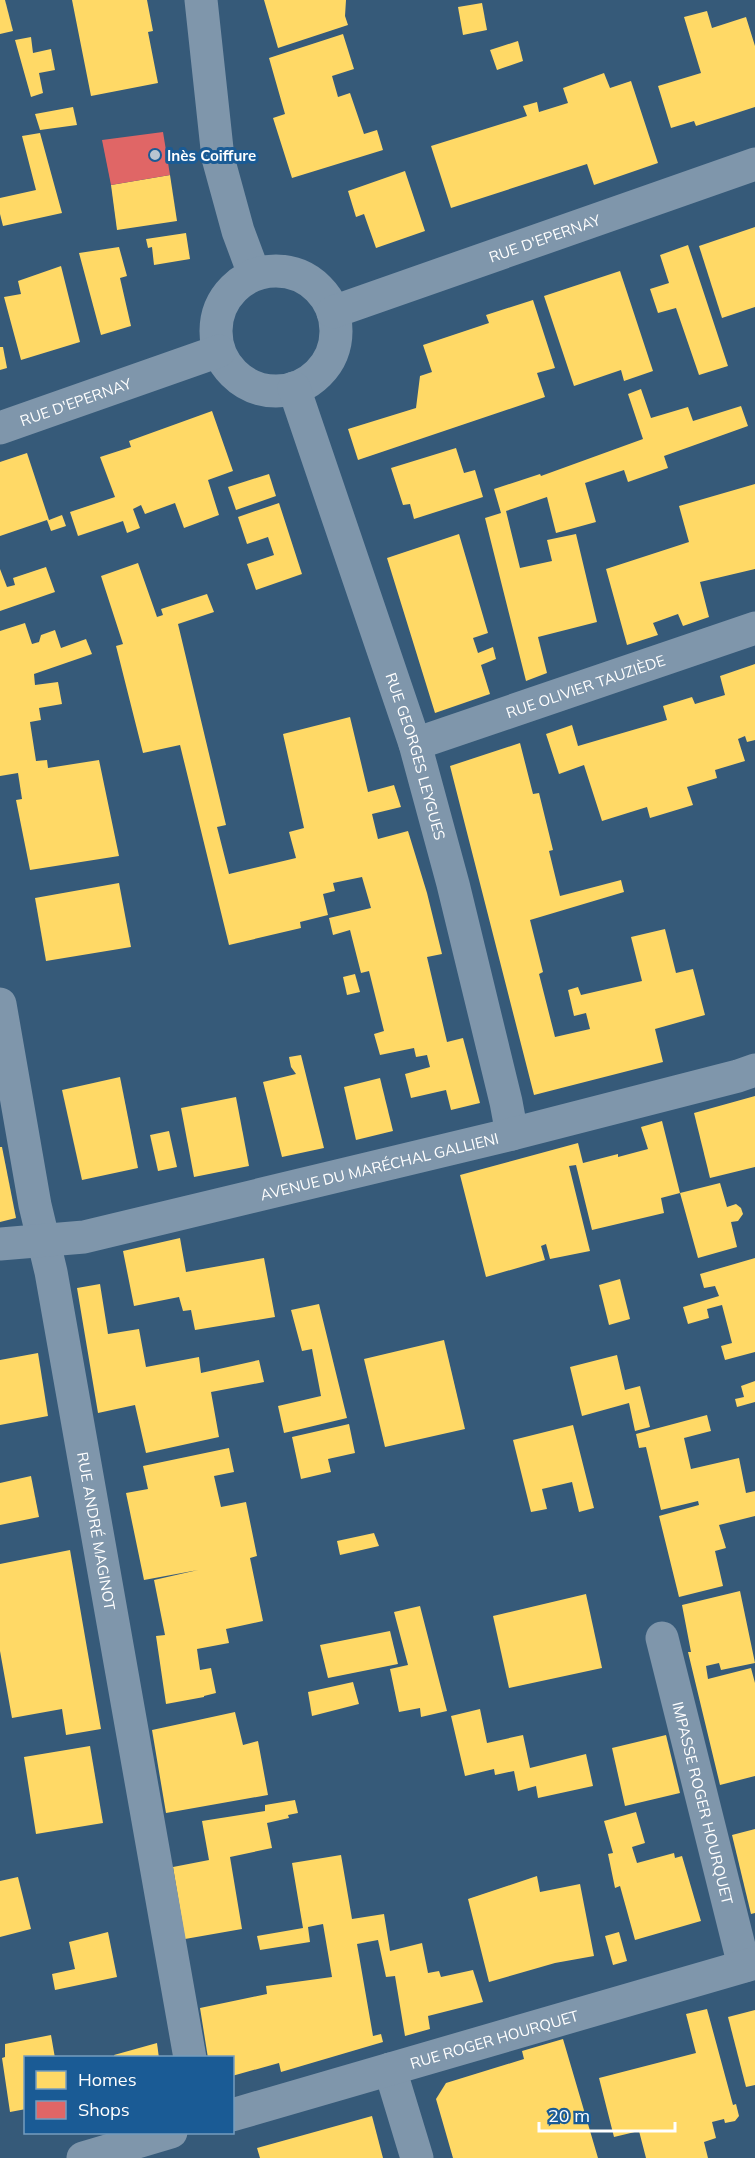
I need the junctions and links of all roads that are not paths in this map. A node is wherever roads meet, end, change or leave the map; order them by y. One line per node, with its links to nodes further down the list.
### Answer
1 (201, 0): 3 (street)
2 (755, 164): 4 (street, RUE D'EPERNAY)
3 (254, 274): 4 (street); 5 (street)
4 (333, 312): 6 (street)
5 (219, 351): 6 (street); 7 (street, RUE D'EPERNAY)
6 (294, 388): 9 (street, RUE GEORGES LEYGUES)
7 (0, 428)
8 (755, 628): 9 (street, RUE OLIVIER TAUZIÈDE)
9 (415, 744): 12 (street, RUE GEORGES LEYGUES)
10 (0, 1004): 13 (street, RUE ANDRÉ MAGINOT)
11 (755, 1070): 12 (street, AVENUE DU MARÉCHAL GALLIENI)
12 (512, 1134): 13 (street, AVENUE DU MARÉCHAL GALLIENI)
13 (42, 1241): 14 (street, AVENUE DU MARÉCHAL GALLIENI); 17 (street, RUE ANDRÉ MAGINOT)
14 (0, 1244)
15 (662, 1638): 16 (street, IMPASSE ROGER HOURQUET)
16 (749, 1965): 18 (street, RUE ROGER HOURQUET)
17 (190, 2056)
18 (390, 2069): 19 (street, RUE ROGER HOURQUET); 22 (street)
19 (234, 2114)
20 (167, 2134): 21 (street)
21 (83, 2158)
22 (417, 2158)

